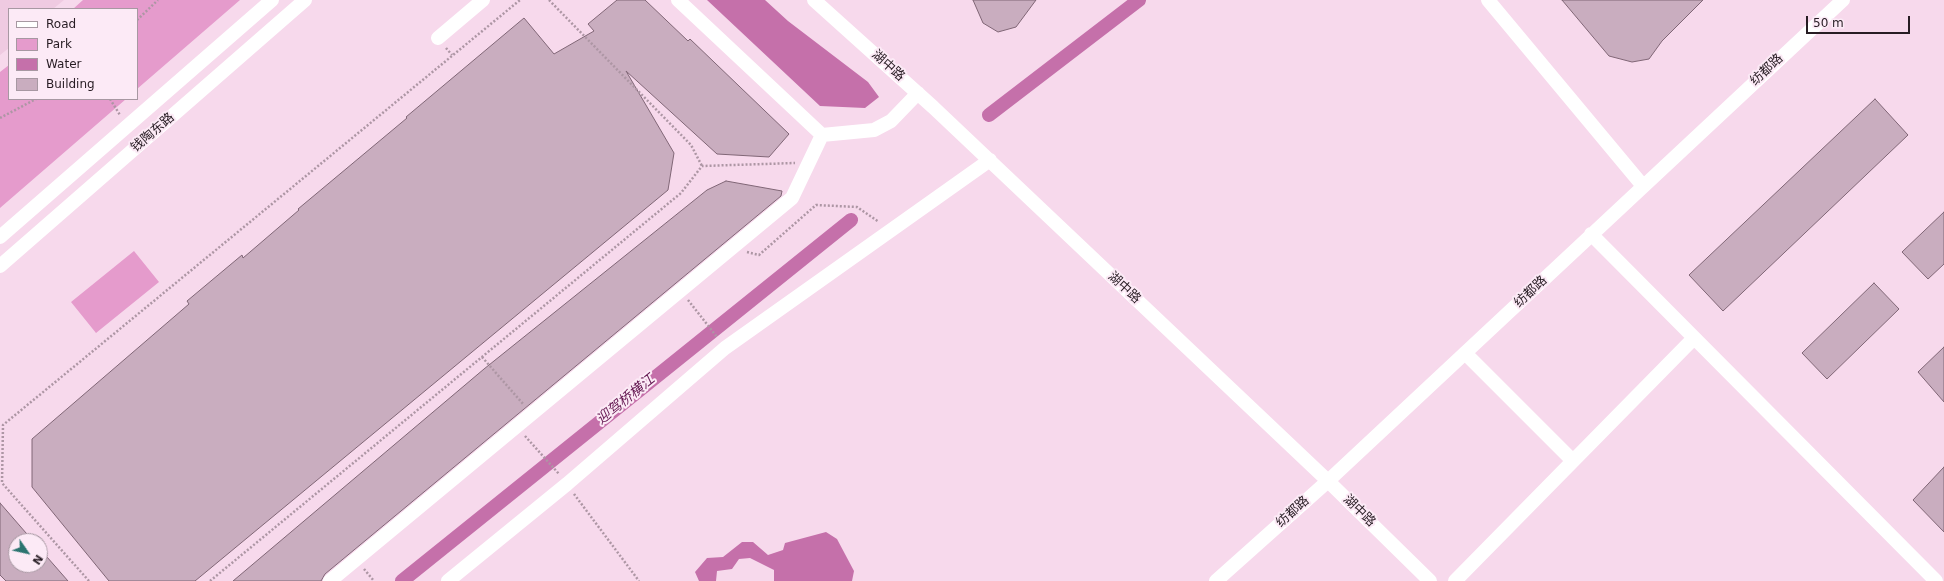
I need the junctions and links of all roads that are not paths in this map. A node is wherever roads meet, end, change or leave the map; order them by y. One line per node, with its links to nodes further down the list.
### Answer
1 (272, 0): 14 (street, 钱陶东路)
2 (305, 0): 15 (street, 钱陶东路)
3 (483, 0): 8 (street)
4 (678, 0): 10 (street)
5 (814, 0): 9 (street, 湖中路)
6 (1488, 0): 12 (street)
7 (1843, 0): 12 (street, 纺都路)
8 (438, 38)
9 (918, 93): 10 (street); 11 (street, 湖中路)
10 (822, 135): 20 (street)
11 (990, 160): 19 (street, 湖中路); 21 (street)
12 (1643, 186): 13 (street, 纺都路)
13 (1592, 234): 16 (street); 17 (street, 纺都路)
14 (0, 237)
15 (0, 266)
16 (1694, 338): 18 (street); 25 (street)
17 (1465, 353): 18 (street); 19 (street, 纺都路)
18 (1574, 461): 24 (street)
19 (1328, 481): 22 (street, 纺都路); 23 (street, 湖中路)
20 (330, 581)
21 (448, 581)
22 (1216, 581)
23 (1430, 581)
24 (1455, 581)
25 (1936, 581)

